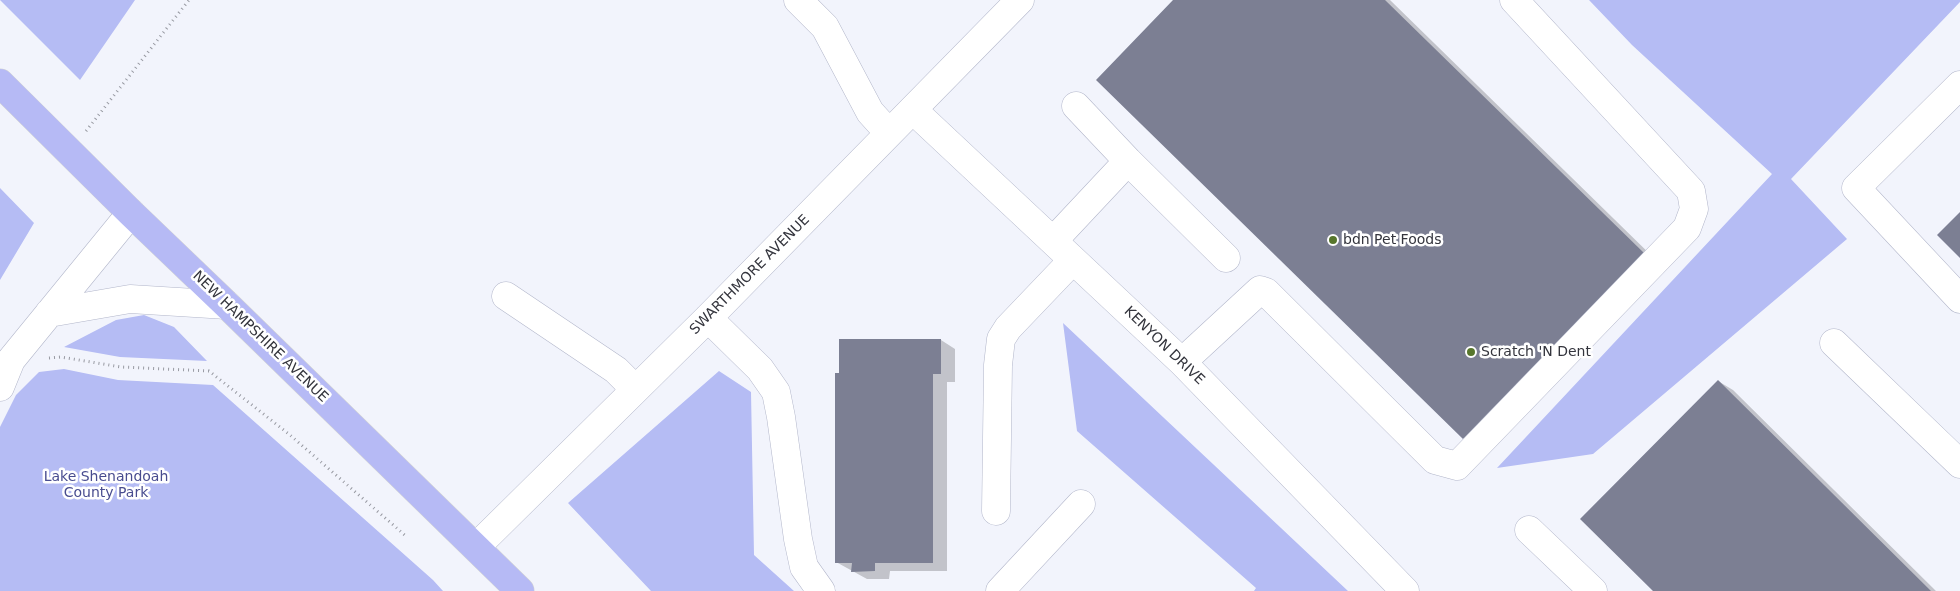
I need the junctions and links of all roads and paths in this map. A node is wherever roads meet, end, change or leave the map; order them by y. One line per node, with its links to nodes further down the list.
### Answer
1 (189, 0): 10 (path)
2 (798, 0): 9 (street)
3 (1020, 0): 8 (street, SWARTHMORE AVENUE)
4 (1514, 0): 23 (street)
5 (0, 83): 10 (main road, NEW HAMPSHIRE AVENUE)
6 (1960, 86): 17 (street)
7 (1076, 106): 11 (street)
8 (913, 110): 9 (street, SWARTHMORE AVENUE); 13 (street, KENYON DRIVE)
9 (889, 133): 20 (street, SWARTHMORE AVENUE)
10 (70, 151): 12 (main road, NEW HAMPSHIRE AVENUE)
11 (1128, 161): 13 (street); 14 (street)
12 (131, 214): 18 (main road, NEW HAMPSHIRE AVENUE); 19 (street)
13 (1053, 241): 15 (street, KENYON DRIVE)
14 (1226, 258)
15 (1073, 260): 23 (street, KENYON DRIVE); 28 (street)
16 (506, 296): 25 (street)
17 (1960, 299)
18 (228, 305): 19 (street); 31 (main road, NEW HAMPSHIRE AVENUE)
19 (49, 313): 22 (street)
20 (708, 318): 25 (street, SWARTHMORE AVENUE); 33 (street)
21 (1834, 343): 26 (street)
22 (11, 360): 24 (street); 30 (path)
23 (1182, 362): 35 (street, KENYON DRIVE)
24 (0, 387)
25 (635, 388): 31 (street, SWARTHMORE AVENUE)
26 (1960, 464)
27 (1081, 504): 34 (street)
28 (996, 511)
29 (1529, 530): 36 (street)
30 (407, 537)
31 (476, 547): 32 (main road, NEW HAMPSHIRE AVENUE)
32 (520, 591)
33 (821, 591)
34 (1000, 591)
35 (1405, 591)
36 (1593, 591)

